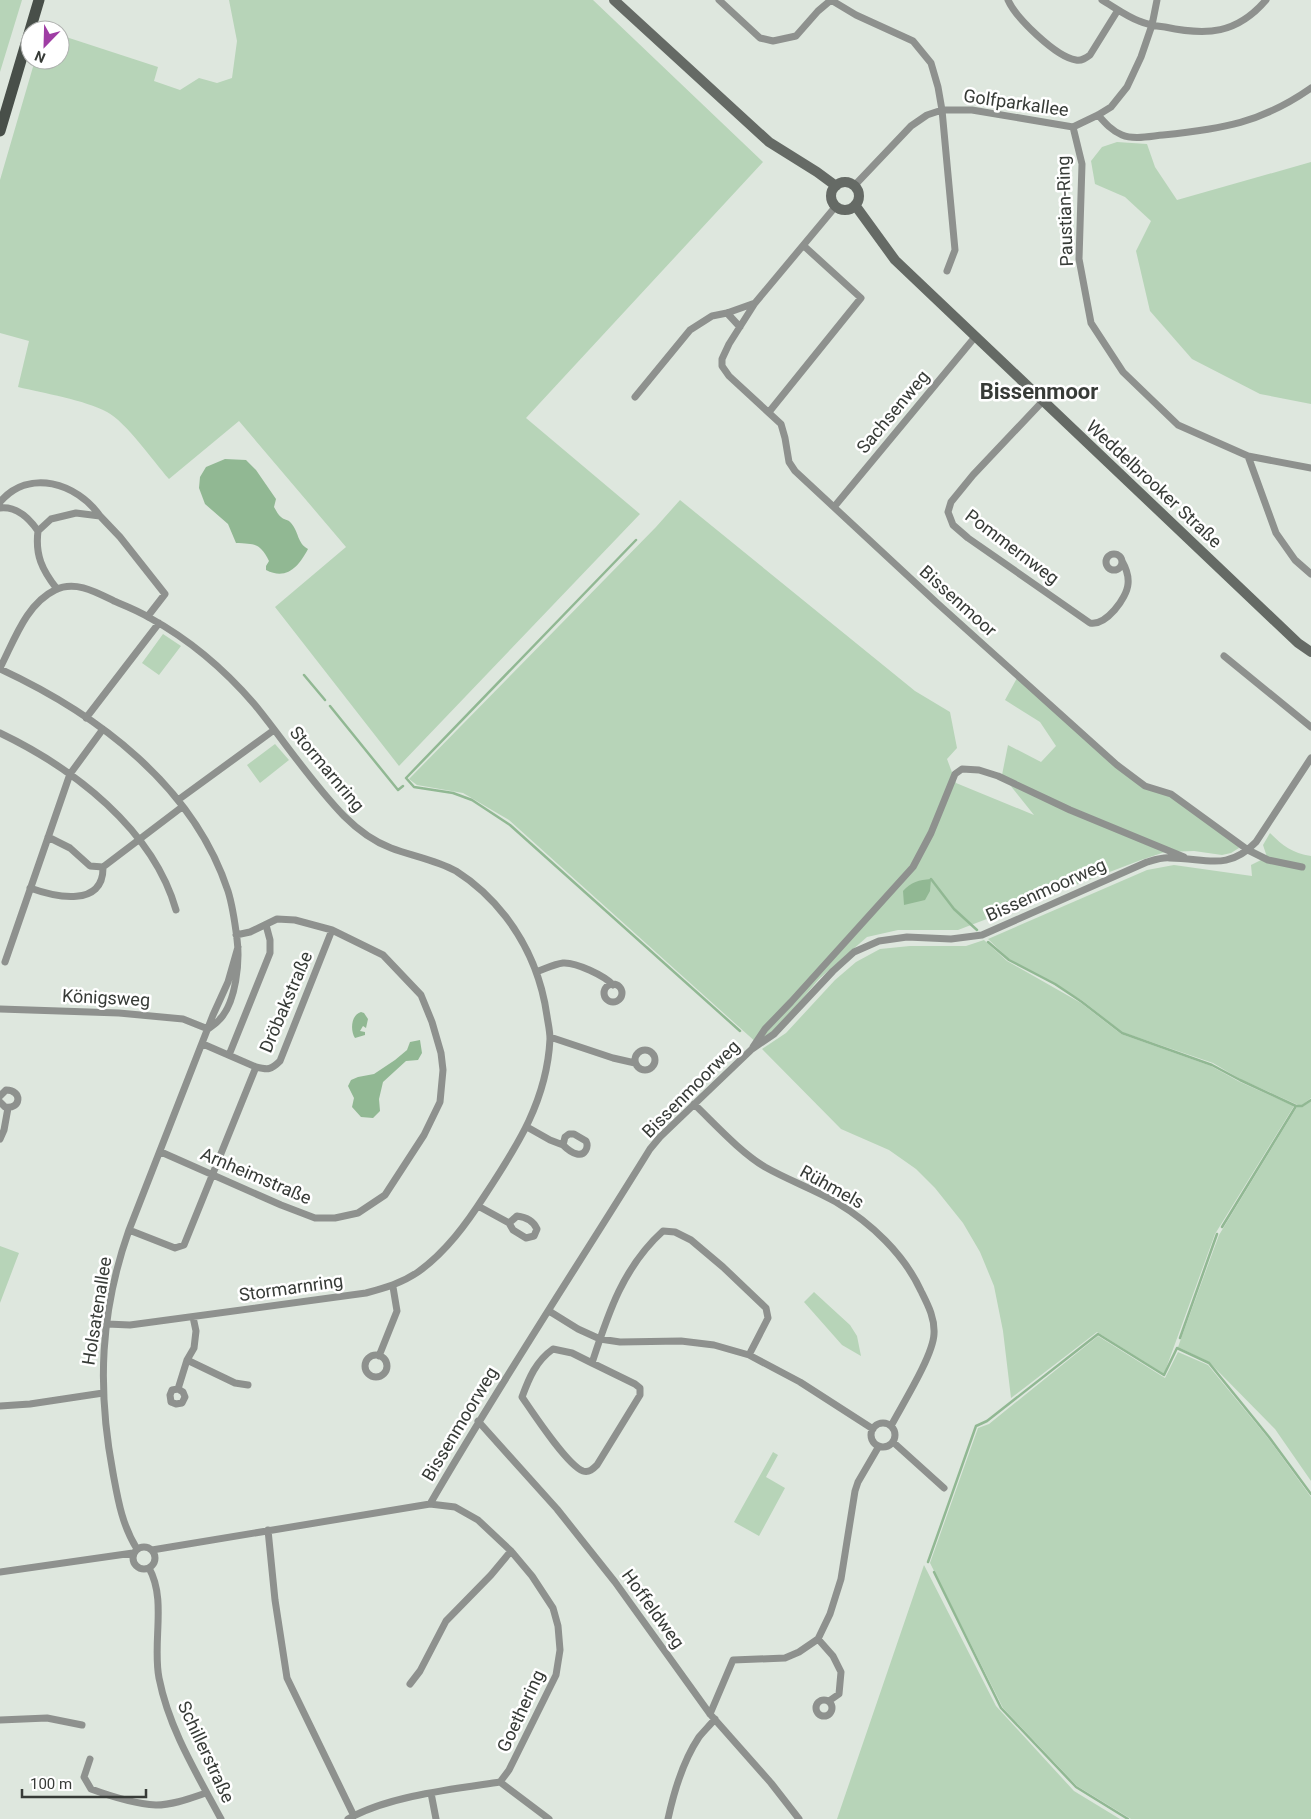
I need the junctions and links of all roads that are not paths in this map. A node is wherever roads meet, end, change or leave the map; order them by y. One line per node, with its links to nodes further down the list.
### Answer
1 (39, 0): 15 (main road)
2 (614, 0): 16 (street)
3 (719, 0): 4 (street)
4 (831, 0): 12 (street)
5 (1008, 0): 9 (street)
6 (1102, 0): 9 (street)
7 (1157, 0): 10 (street, Golfparkallee)
8 (1266, 0): 10 (street)
9 (1118, 10): 10 (street)
10 (1152, 25): 13 (street, Golfparkallee)
11 (1311, 88): 13 (street)
12 (942, 110): 14 (street, Golfparkallee); 17 (street, Golfparkallee); 21 (street)
13 (1098, 116): 14 (street, Golfparkallee)
14 (1073, 127): 29 (street, Paustian-Ring)
15 (0, 131)
16 (836, 186): 17 (street); 19 (street)
17 (854, 186): 18 (street)
18 (855, 205): 19 (street); 25 (street, Weddelbrooker Straße)
19 (836, 206): 20 (street, Bissenmoor)
20 (804, 246): 22 (street, Bissenmoor); 28 (street)
21 (947, 271)
22 (755, 302): 23 (street, Bissenmoor); 24 (street, Bissenmoor)
23 (727, 313): 24 (street); 26 (street, Bissenmoor)
24 (740, 327): 28 (street, Bissenmoor)
25 (975, 337): 27 (street, Weddelbrooker Straße); 32 (street, Sachsenweg)
26 (635, 397)
27 (1043, 401): 36 (street, Pommernweg); 41 (street, Weddelbrooker Straße)
28 (769, 412): 32 (street, Bissenmoor)
29 (1248, 456): 30 (street, Paustian-Ring); 37 (street)
30 (1311, 468)
31 (0, 502): 34 (street)
32 (834, 507): 54 (street, Bissenmoor)
33 (0, 508): 35 (street)
34 (100, 516): 35 (street); 39 (street)
35 (38, 531): 38 (street)
36 (1122, 561)
37 (1311, 574)
38 (56, 589): 39 (street, Stormarnring); 43 (street)
39 (148, 616): 40 (street, Stormarnring)
40 (159, 623): 44 (street); 47 (street, Stormarnring)
41 (1311, 652)
42 (1224, 656): 45 (street)
43 (0, 669): 44 (street, Holsatenallee)
44 (86, 718): 46 (street, Holsatenallee)
45 (1311, 727)
46 (103, 729): 50 (street); 51 (street, Holsatenallee)
47 (274, 730): 51 (street, Stormarnring); 64 (street, Stormarnring)
48 (0, 733): 50 (street)
49 (1311, 758): 54 (street, Bissenmoorweg)
50 (70, 774): 52 (street); 53 (street)
51 (180, 804): 53 (street); 62 (street, Holsatenallee)
52 (48, 837): 56 (street); 58 (street)
53 (139, 840): 56 (street); 59 (street)
54 (1248, 850): 55 (street, Bissenmoorweg); 57 (street, Bissenmoor)
55 (1193, 860): 70 (street, Bissenmoorweg); 70 (street)
56 (104, 867): 58 (street)
57 (1302, 867)
58 (30, 888): 63 (street)
59 (176, 910)
60 (266, 925): 61 (street, Arnheimstraße); 62 (street, Arnheimstraße); 71 (street)
61 (332, 930): 73 (street, Dröbakstraße); 82 (street, Arnheimstraße)
62 (236, 935): 67 (street, Holsatenallee)
63 (4, 962)
64 (536, 972): 65 (street); 68 (street, Stormarnring)
65 (613, 985)
66 (0, 1008): 67 (street, Königsweg)
67 (208, 1029): 69 (street, Holsatenallee)
68 (550, 1037): 72 (street); 78 (street, Stormarnring)
69 (203, 1044): 71 (street); 81 (street, Holsatenallee)
70 (752, 1049): 76 (street, Bissenmoorweg)
71 (229, 1055): 73 (street)
72 (636, 1063)
73 (256, 1067): 82 (street)
74 (0, 1096): 77 (street)
75 (0, 1102): 77 (street)
76 (694, 1104): 87 (street, Bissenmoorweg); 100 (street, Rühmels)
77 (8, 1108): 79 (street)
78 (527, 1128): 80 (street); 83 (street, Stormarnring)
79 (0, 1139)
80 (563, 1145)
81 (161, 1152): 82 (street, Arnheimstraße); 85 (street, Holsatenallee)
82 (212, 1175): 85 (street)
83 (478, 1206): 84 (street); 86 (street, Stormarnring)
84 (509, 1223)
85 (129, 1230): 89 (street, Holsatenallee)
86 (393, 1287): 88 (street, Stormarnring); 92 (street)
87 (549, 1310): 90 (street); 99 (street, Bissenmoorweg)
88 (193, 1317): 89 (street, Stormarnring); 93 (street)
89 (107, 1324): 97 (street, Holsatenallee)
90 (600, 1340): 91 (street); 91 (street); 94 (street)
91 (749, 1355): 101 (street)
92 (379, 1356)
93 (187, 1360): 95 (street); 96 (street)
94 (592, 1363): 94 (street)
95 (248, 1385)
96 (178, 1389)
97 (103, 1394): 98 (street); 108 (street, Holsatenallee)
98 (1, 1405)
99 (478, 1421): 105 (street, Bissenmoorweg); 115 (street, Hoffeldweg)
100 (891, 1426): 101 (street); 102 (street)
101 (873, 1429): 103 (street)
102 (893, 1442): 103 (street); 104 (street)
103 (879, 1446): 112 (street)
104 (944, 1488)
105 (430, 1504): 106 (street, Bissenmoorweg); 109 (street, Goethering)
106 (268, 1530): 107 (street, Bissenmoorweg); 122 (street)
107 (152, 1550): 108 (street, Bissenmoorweg); 110 (street)
108 (135, 1551): 110 (street); 111 (street, Bissenmoorweg)
109 (511, 1551): 113 (street); 119 (street, Goethering)
110 (149, 1568): 120 (street, Schillerstraße)
111 (0, 1572)
112 (818, 1639): 114 (street); 115 (street)
113 (410, 1684)
114 (829, 1702)
115 (713, 1716): 126 (street); 127 (street, Hoffeldweg)
116 (0, 1720): 117 (street)
117 (82, 1725)
118 (90, 1759): 120 (street)
119 (500, 1782): 121 (street); 125 (street)
120 (206, 1793): 123 (street, Schillerstraße)
121 (431, 1793): 122 (street); 124 (street)
122 (351, 1817)
123 (220, 1819)
124 (436, 1819)
125 (549, 1819)
126 (668, 1819)
127 (799, 1819)

